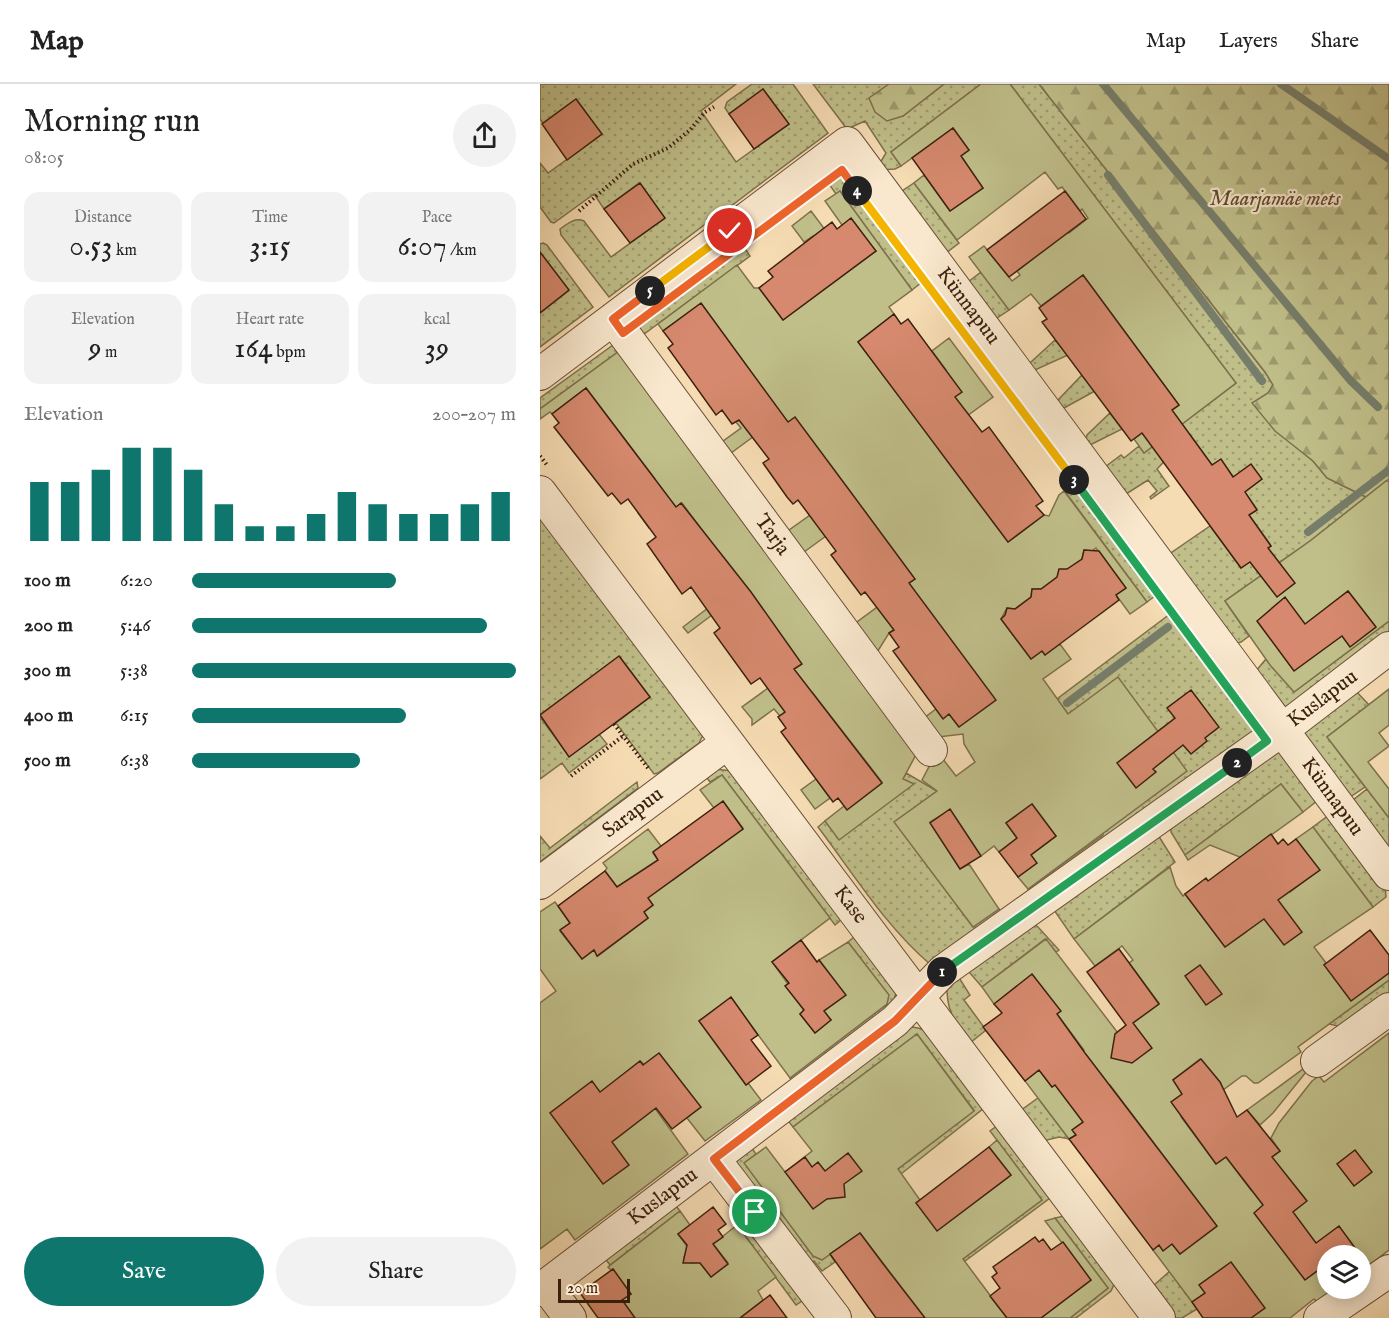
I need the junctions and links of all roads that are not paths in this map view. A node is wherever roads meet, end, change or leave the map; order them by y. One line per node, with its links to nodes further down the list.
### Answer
1 (613, 319): 2 (street); 5 (street, Künnapuu); 7 (street, Tarja)
2 (540, 374)
3 (540, 492): 6 (street, Kase)
4 (1389, 648): 5 (street, Kuslapuu)
5 (1282, 730): 8 (street, Künnapuu); 10 (street, Kuslapuu)
6 (727, 743): 9 (street, Sarapuu); 10 (street, Kase)
7 (931, 750)
8 (1389, 874)
9 (540, 883)
10 (920, 996): 13 (street, Kuslapuu); 18 (street, Kase)
11 (1389, 1009): 12 (street)
12 (1317, 1060)
13 (714, 1159): 15 (street, Kuslapuu); 17 (street)
14 (1389, 1271): 19 (street)
15 (543, 1288): 16 (street)
16 (570, 1318)
17 (836, 1318)
18 (1159, 1318)
19 (1320, 1318)

